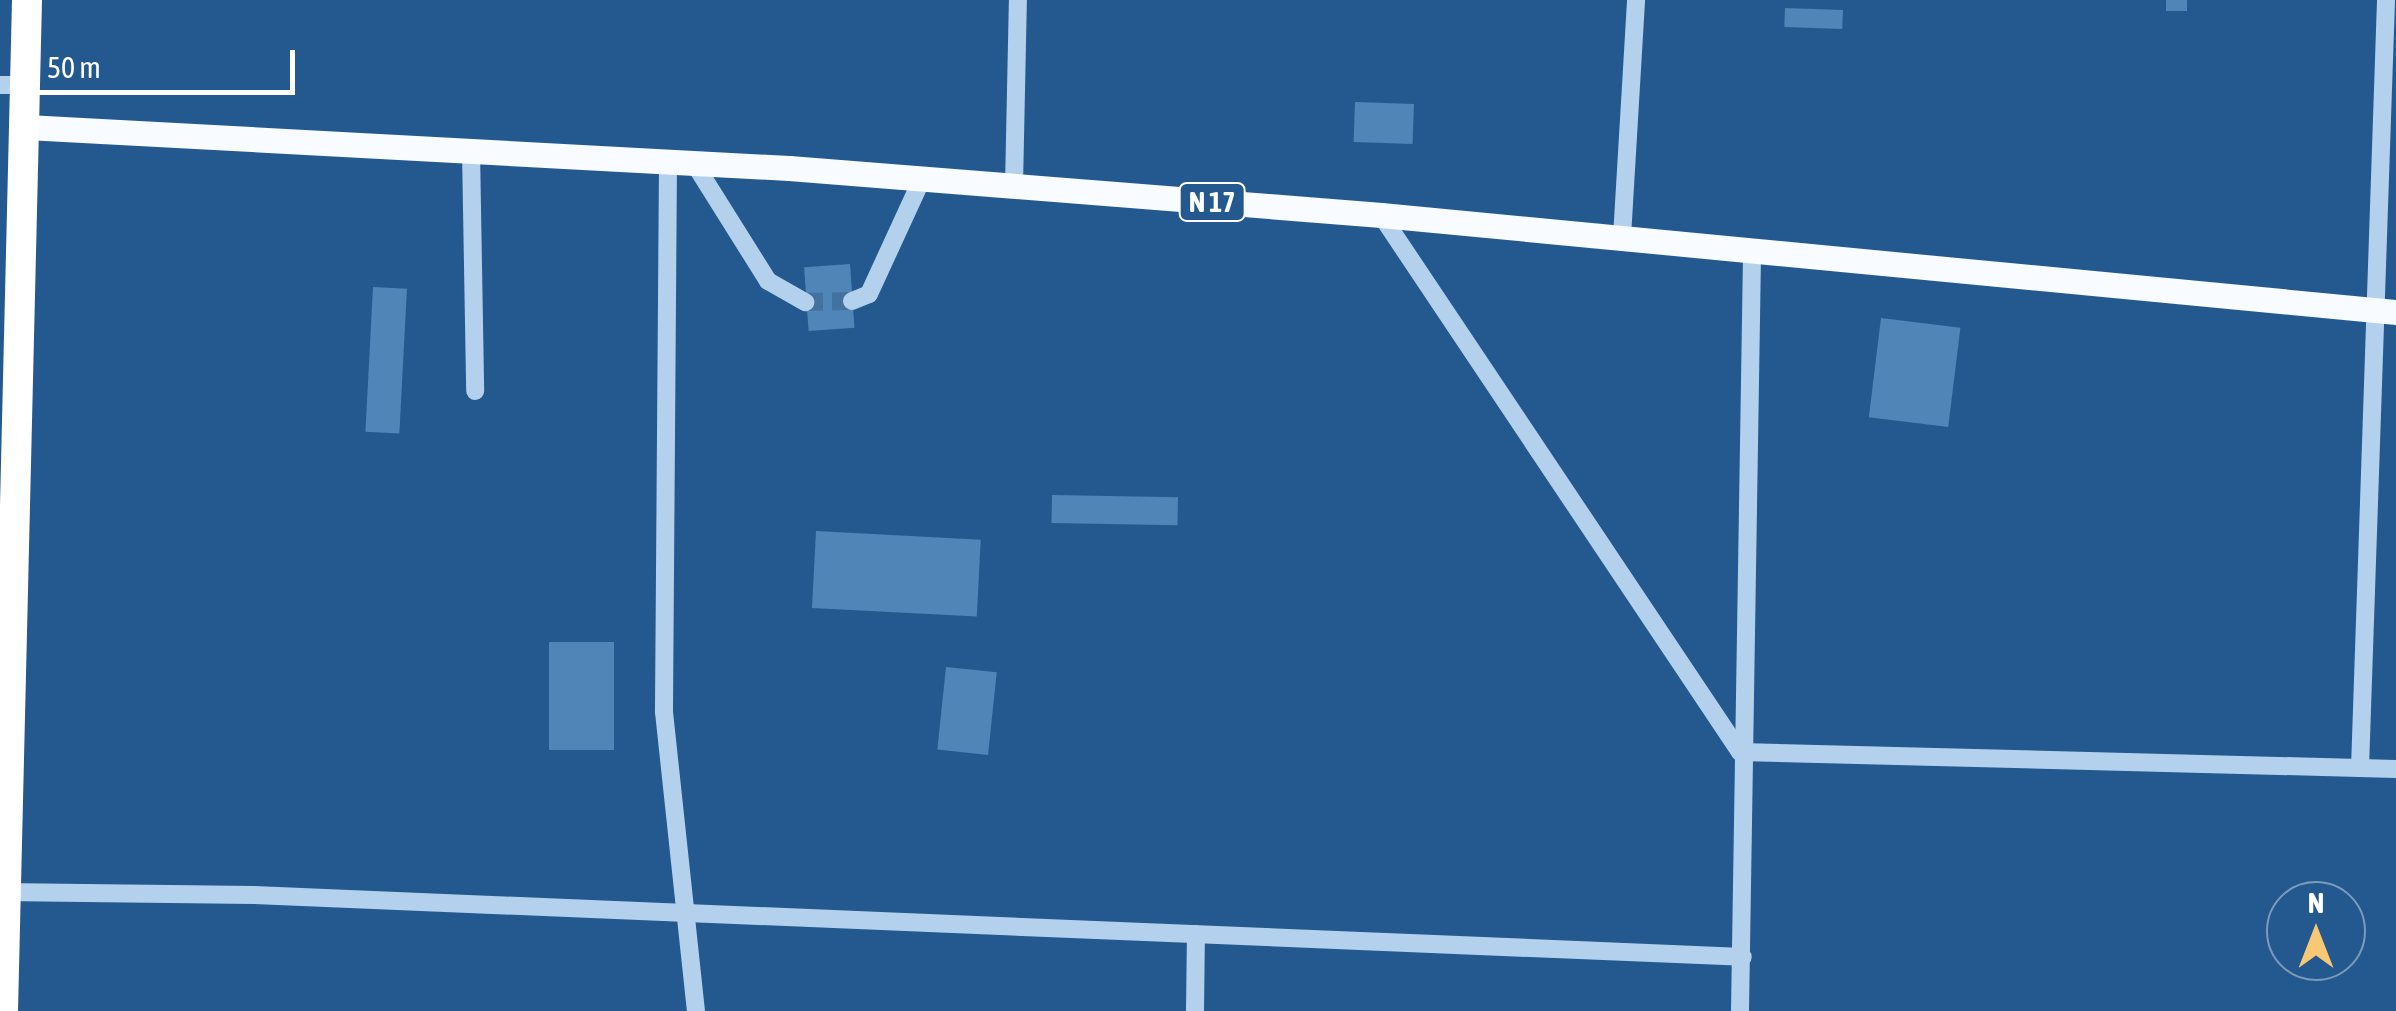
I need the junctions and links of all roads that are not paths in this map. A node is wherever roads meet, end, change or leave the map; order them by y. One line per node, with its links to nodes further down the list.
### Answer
1 (27, 0): 5 (highway)
2 (1018, 0): 10 (street)
3 (1636, 0): 12 (street)
4 (2386, 0): 16 (street)
5 (13, 85): 6 (highway)
6 (26, 127): 7 (main road, N 17); 21 (highway)
7 (471, 151): 8 (main road, N 17); 17 (street)
8 (681, 162): 9 (main road, N 17); 15 (street); 22 (street)
9 (922, 179): 10 (main road, N 17); 14 (street)
10 (1014, 186): 11 (main road, N 17)
11 (1381, 215): 12 (main road, N 17); 18 (street)
12 (1622, 237): 13 (main road, N 17)
13 (1752, 253): 16 (main road, N 17); 18 (street)
14 (852, 301)
15 (805, 302)
16 (2385, 311): 19 (street)
17 (475, 390)
18 (1740, 752): 19 (street); 24 (street)
19 (2360, 768): 20 (street)
20 (2396, 769)
21 (3, 892): 22 (street); 25 (highway)
22 (686, 913): 23 (street); 26 (street)
23 (1196, 934): 24 (street); 27 (street)
24 (1743, 956): 28 (street)
25 (3, 1011)
26 (696, 1011)
27 (1194, 1011)
28 (1740, 1011)

